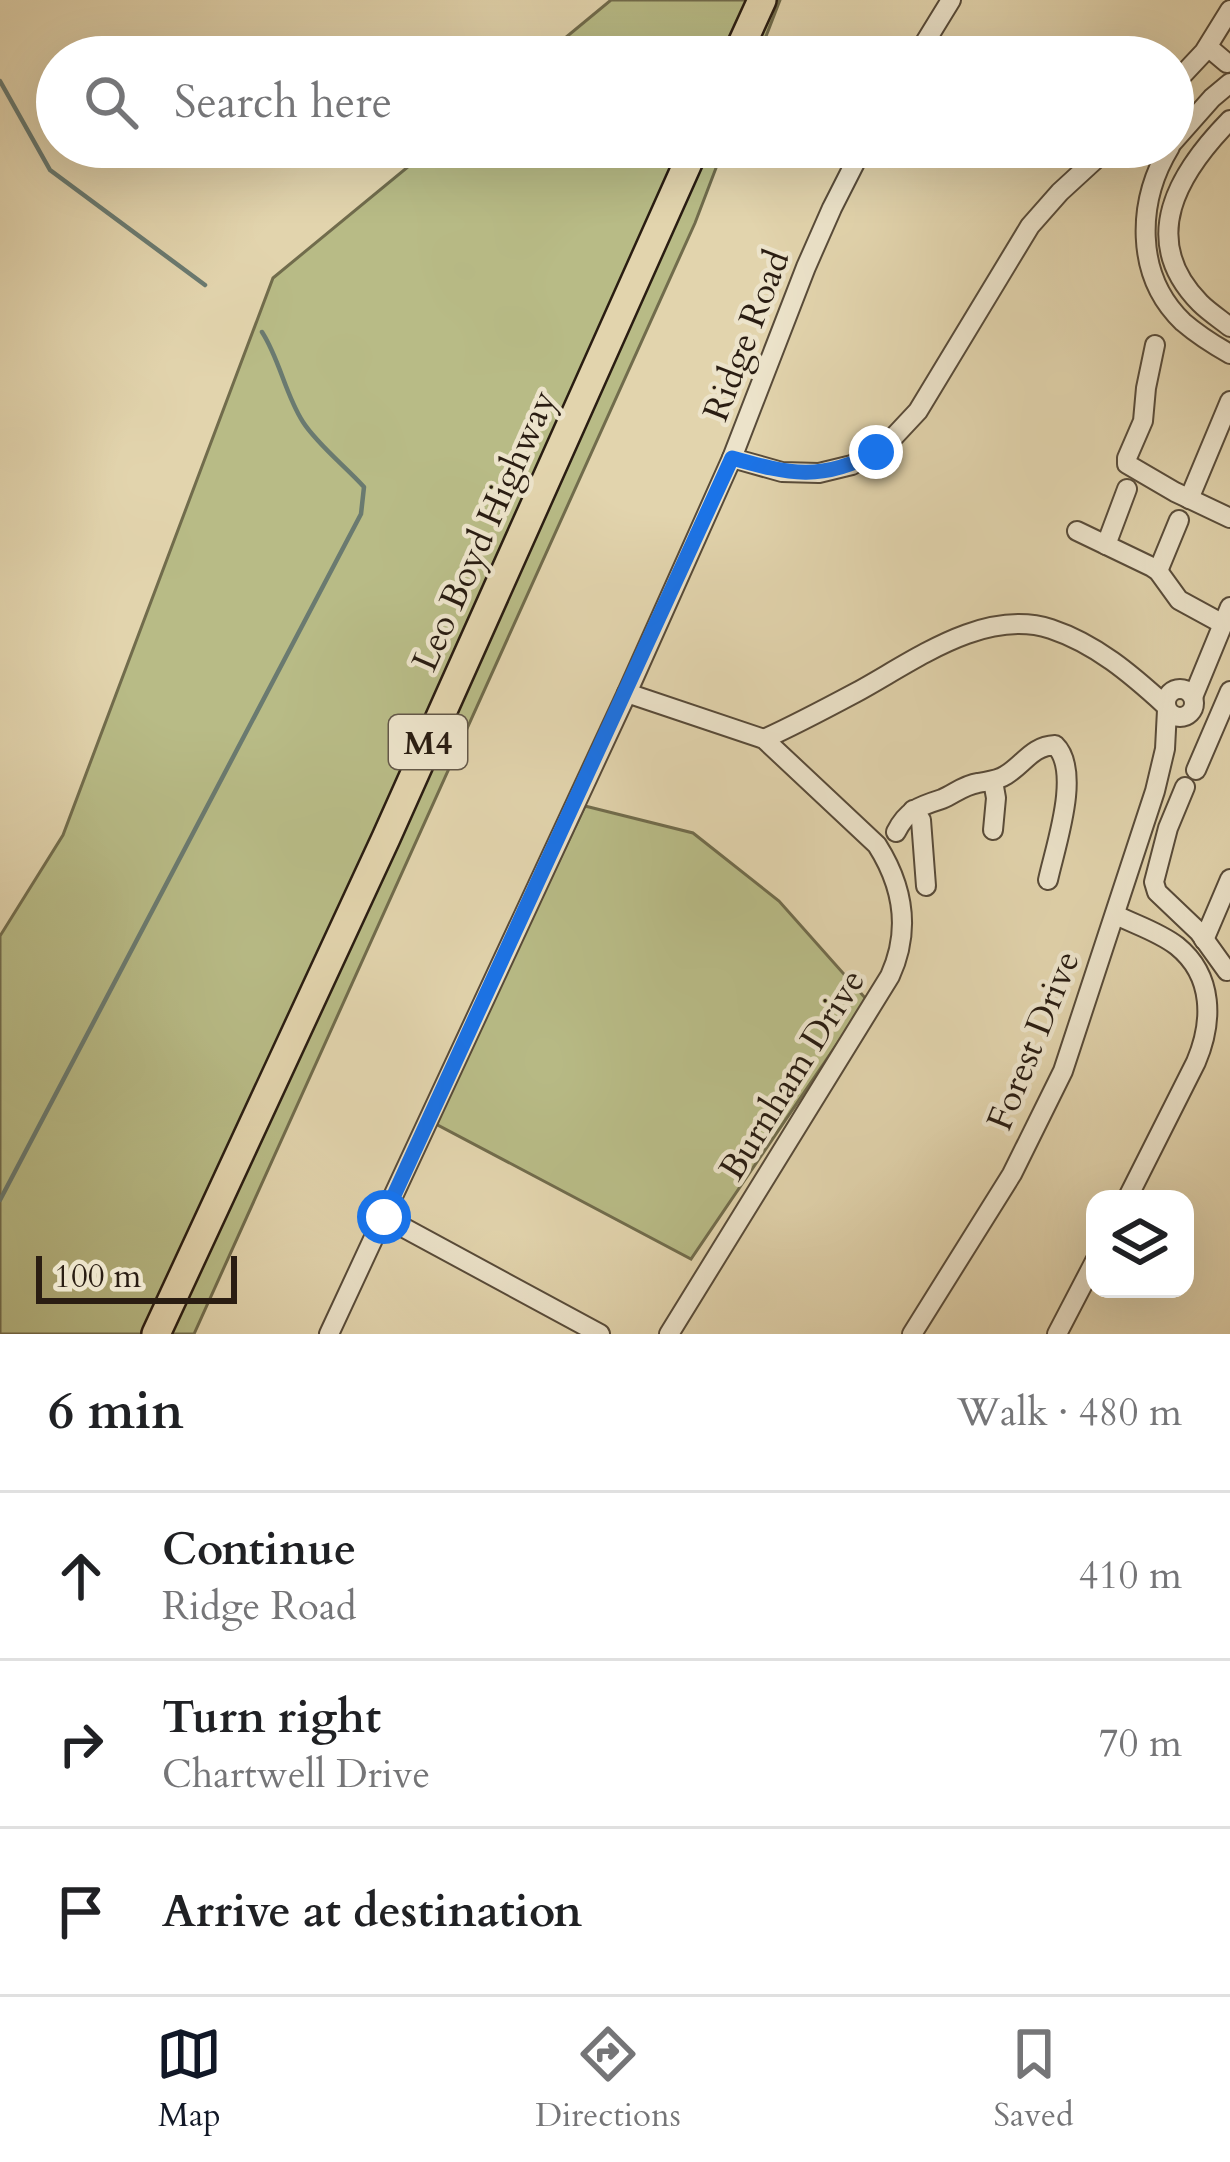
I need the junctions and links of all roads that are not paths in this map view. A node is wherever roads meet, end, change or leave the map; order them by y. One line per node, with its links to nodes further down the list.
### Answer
1 (762, 0): 4 (highway)
2 (951, 0): 5 (street)
3 (1230, 10): 6 (street)
4 (746, 36)
5 (929, 36)
6 (1208, 47): 7 (street); 8 (street)
7 (1194, 62)
8 (1229, 73): 9 (street)
9 (1194, 118)
10 (1230, 120): 11 (street)
11 (1194, 160)
12 (685, 168): 51 (highway, Leo Boyd Highway / M4)
13 (852, 168): 21 (street, Ridge Road)
14 (1086, 168): 21 (street)
15 (1158, 168): 19 (street)
16 (1189, 168): 17 (street)
17 (1230, 327)
18 (1155, 345): 23 (street)
19 (1230, 354)
20 (1230, 401): 23 (street)
21 (732, 458): 32 (street, Ridge Road)
22 (1127, 489): 27 (street)
23 (1189, 499): 24 (street)
24 (1230, 518)
25 (1179, 520): 28 (street)
26 (1077, 531): 27 (street)
27 (1106, 545): 28 (street)
28 (1158, 571): 29 (street)
29 (1226, 616): 30 (street)
30 (1204, 666): 31 (street); 33 (street)
31 (1230, 688): 43 (street)
32 (627, 693): 34 (street, Burnham Drive); 49 (street, Ridge Road)
33 (1177, 701): 34 (street); 42 (street, Forest Drive)
34 (764, 739): 38 (street, Burnham Drive)
35 (993, 782): 36 (street); 37 (street); 40 (street)
36 (917, 815): 38 (street); 41 (street)
37 (993, 830)
38 (878, 845): 54 (street, Burnham Drive)
39 (1230, 879): 43 (street)
40 (1048, 880)
41 (926, 886)
42 (1116, 915): 45 (street); 55 (street, Forest Drive)
43 (1204, 940): 44 (street)
44 (1228, 971): 45 (street)
45 (1203, 982): 46 (street)
46 (1208, 1018): 47 (street); 48 (street)
47 (1230, 1028)
48 (1132, 1190)
49 (384, 1217): 52 (street, Ridge Road); 53 (street)
50 (1086, 1278): 56 (street)
51 (155, 1334)
52 (329, 1334)
53 (600, 1334)
54 (669, 1334)
55 (912, 1334)
56 (1057, 1334)

